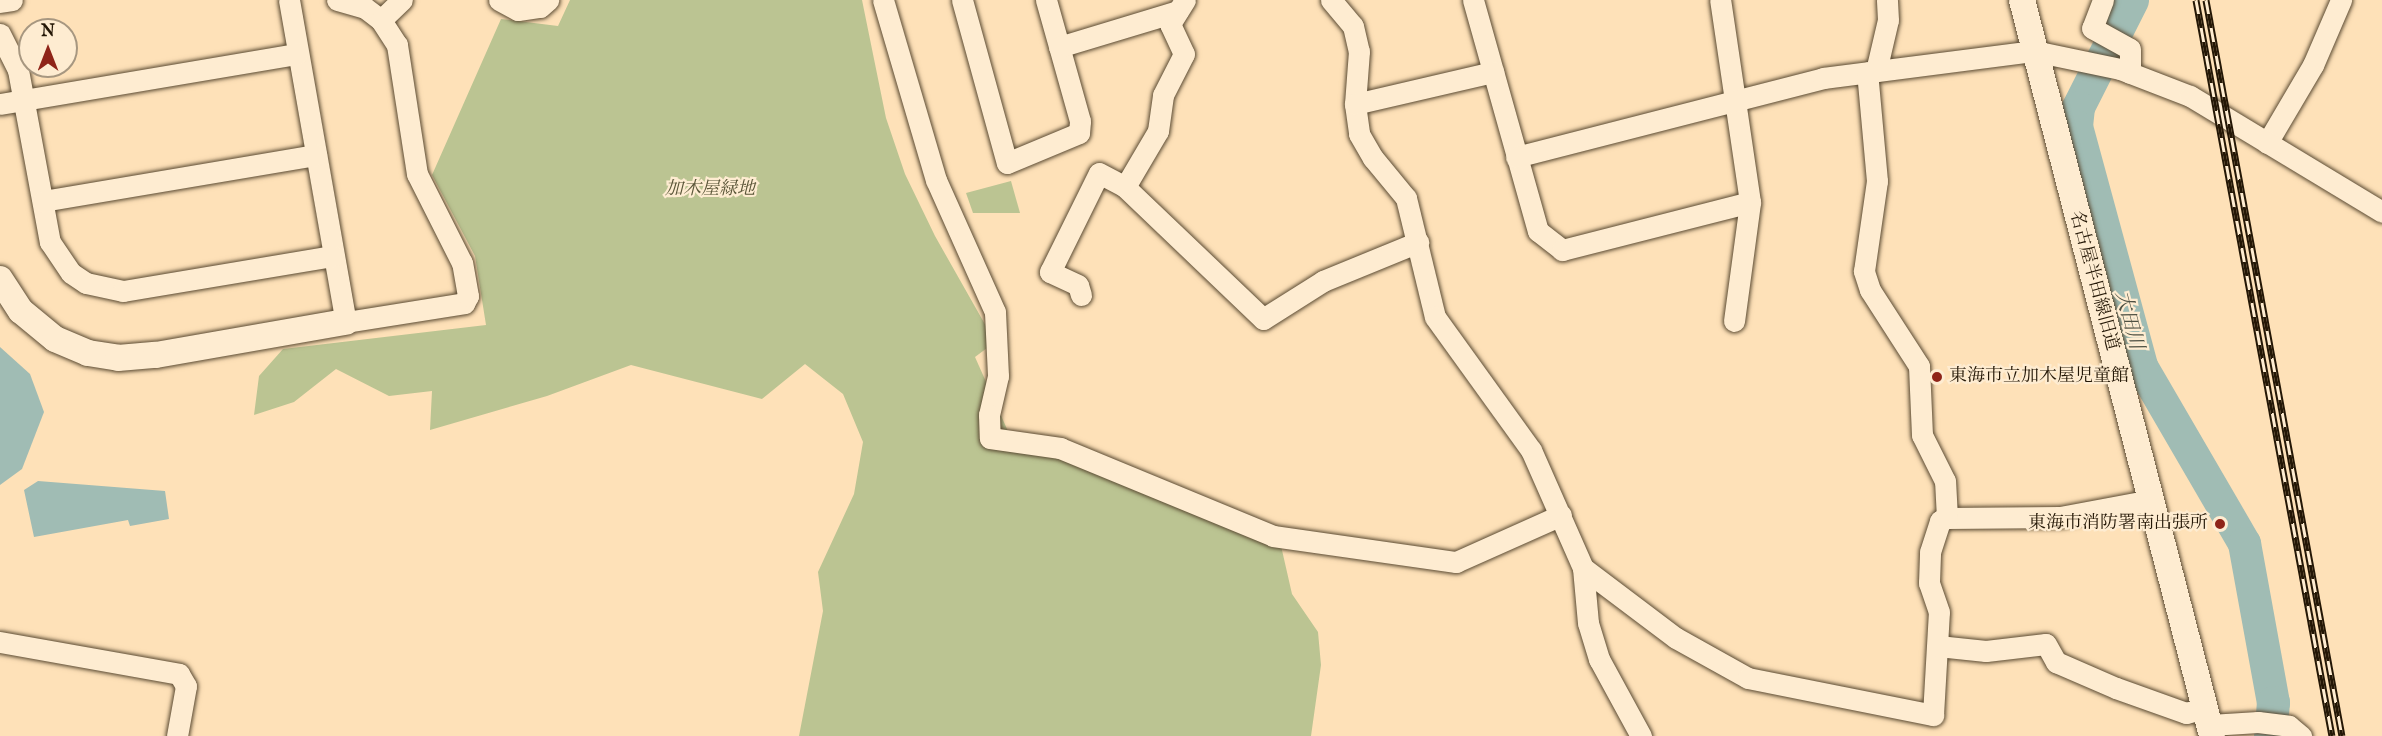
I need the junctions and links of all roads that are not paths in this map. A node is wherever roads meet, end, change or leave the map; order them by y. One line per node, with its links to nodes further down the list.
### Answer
1 (12, 0): 17 (street)
2 (289, 0): 23 (street)
3 (337, 0): 19 (street)
4 (402, 0): 19 (street)
5 (499, 0): 6 (street)
6 (548, 0)
7 (883, 0): 45 (street)
8 (962, 0): 21 (street)
9 (1046, 0): 21 (street)
10 (1331, 0): 30 (street)
11 (1473, 0): 26 (street)
12 (1720, 0): 28 (street)
13 (1887, 0): 24 (street)
14 (2022, 0): 22 (street, 名古屋半田線旧道)
15 (2103, 0): 25 (street)
16 (2341, 0): 31 (street)
17 (0, 2)
18 (1182, 5): 21 (street); 34 (street)
19 (381, 20): 43 (street)
20 (0, 34): 27 (street)
21 (1059, 46)
22 (2034, 51): 24 (street); 25 (street); 44 (street, 名古屋半田線旧道)
23 (297, 54): 27 (street); 32 (street)
24 (1871, 71): 28 (street); 46 (street)
25 (2125, 71): 31 (street)
26 (1493, 72): 30 (street); 33 (street)
27 (25, 99): 29 (street); 35 (street)
28 (1737, 101): 33 (street); 36 (street)
29 (0, 104)
30 (1355, 104): 38 (street)
31 (2267, 143): 37 (street)
32 (316, 155): 35 (street); 39 (street)
33 (1516, 157): 36 (street)
34 (1125, 187): 38 (street); 41 (street)
35 (43, 201): 39 (street)
36 (1750, 202): 42 (street)
37 (2382, 212)
38 (1418, 242): 45 (street)
39 (333, 256): 43 (street)
40 (0, 279): 43 (street)
41 (1081, 295)
42 (1734, 321)
43 (346, 322)
44 (2152, 500): 46 (street); 50 (street, 名古屋半田線旧道)
45 (1561, 515): 47 (street)
46 (1947, 519): 49 (street)
47 (1583, 568): 49 (street); 53 (street)
48 (0, 642): 52 (street)
49 (1938, 646): 50 (street)
50 (2209, 723): 51 (street)
51 (2295, 731)
52 (177, 736)
53 (1641, 736)

